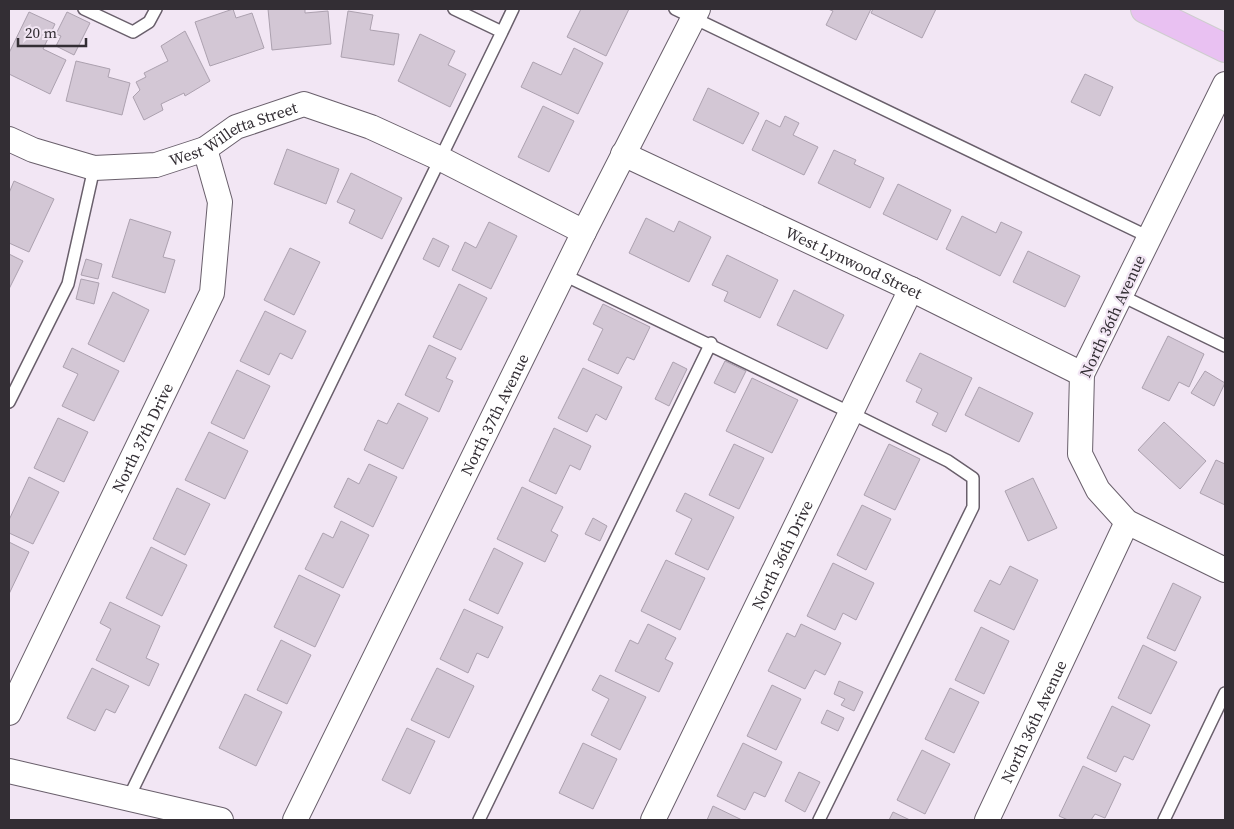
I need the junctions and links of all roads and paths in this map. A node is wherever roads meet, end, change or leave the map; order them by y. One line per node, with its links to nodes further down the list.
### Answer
1 (84, 9): 2 (lane)
2 (156, 9)
3 (454, 9): 7 (lane)
4 (513, 9): 7 (lane)
5 (1145, 9): 8 (main road)
6 (689, 12): 12 (street, North 37th Avenue); 16 (lane)
7 (502, 32): 13 (lane)
8 (1225, 48)
9 (1225, 84): 16 (street, North 36th Avenue)
10 (9, 139): 14 (street, West Willetta Street)
11 (204, 149): 13 (street, West Willetta Street); 14 (street, West Willetta Street); 28 (street, North 37th Drive)
12 (623, 154): 15 (street, North 37th Avenue); 18 (street, West Lynwood Street)
13 (441, 159): 15 (street, West Willetta Street); 30 (lane)
14 (94, 168): 23 (lane)
15 (584, 232): 17 (street, North 37th Avenue)
16 (1149, 237): 19 (street, North 36th Avenue)
17 (564, 275): 20 (lane); 32 (street, North 37th Avenue)
18 (911, 289): 22 (street, West Lynwood Street); 24 (street, North 36th Drive)
19 (1122, 296): 21 (lane); 22 (street, North 36th Avenue)
20 (711, 343): 24 (lane); 33 (lane)
21 (1225, 346)
22 (1082, 374): 25 (street, North 36th Avenue)
23 (9, 402)
24 (851, 413): 34 (street, North 36th Drive); 35 (lane)
25 (1127, 522): 26 (street); 36 (street, North 36th Avenue)
26 (1225, 570)
27 (1225, 693): 37 (lane)
28 (9, 713)
29 (9, 771): 30 (street)
30 (128, 799): 31 (street)
31 (221, 820)
32 (295, 820)
33 (479, 820)
34 (653, 820)
35 (819, 820)
36 (987, 820)
37 (1164, 820)

